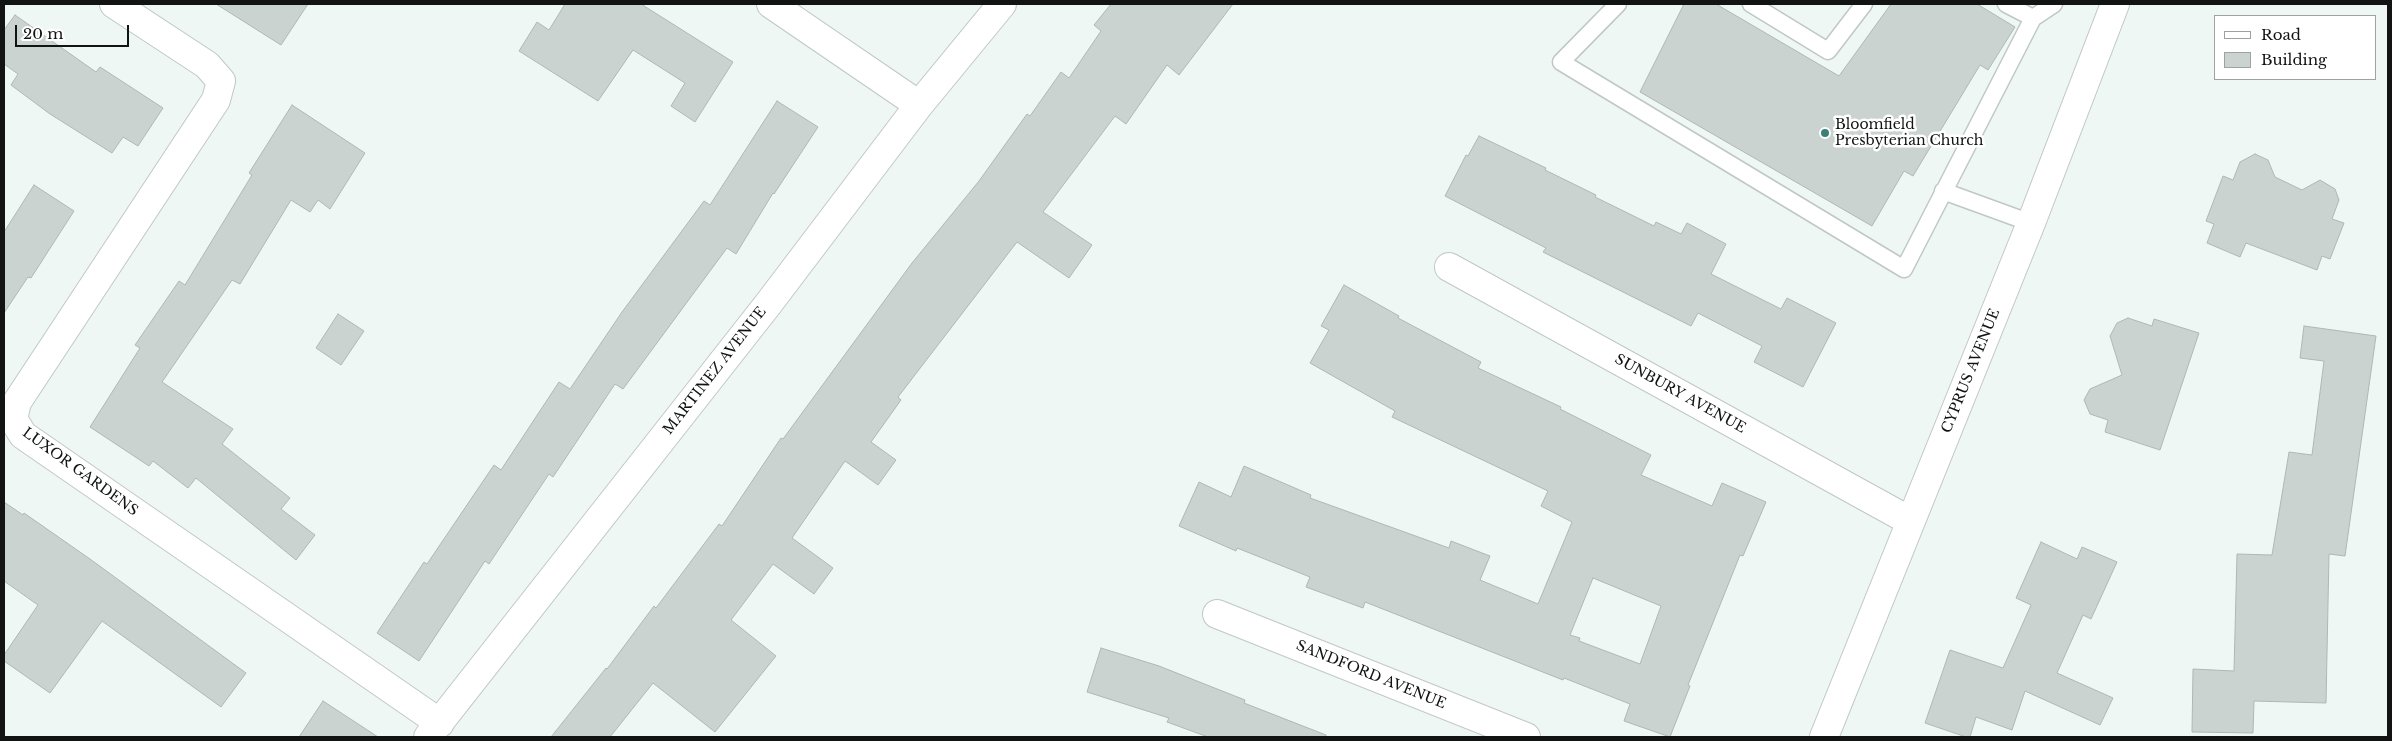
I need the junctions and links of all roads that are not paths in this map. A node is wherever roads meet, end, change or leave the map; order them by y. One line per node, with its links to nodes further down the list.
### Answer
1 (114, 4): 17 (street, LUXOR GARDENS)
2 (771, 4): 11 (street)
3 (1002, 4): 11 (street, MARTINEZ AVENUE)
4 (1618, 4): 12 (lane)
5 (1750, 4): 6 (lane)
6 (1864, 4)
7 (2006, 4): 10 (lane)
8 (2054, 4): 10 (lane)
9 (2115, 4): 13 (street, CYPRUS AVENUE)
10 (2033, 18): 12 (lane)
11 (919, 105): 17 (street, MARTINEZ AVENUE)
12 (1943, 191): 13 (lane)
13 (2031, 222): 15 (street, CYPRUS AVENUE)
14 (1449, 267): 15 (street, SUNBURY AVENUE)
15 (1910, 521): 19 (street, CYPRUS AVENUE)
16 (1217, 614): 18 (street, SANDFORD AVENUE)
17 (434, 730)
18 (1526, 737)
19 (1824, 737)

